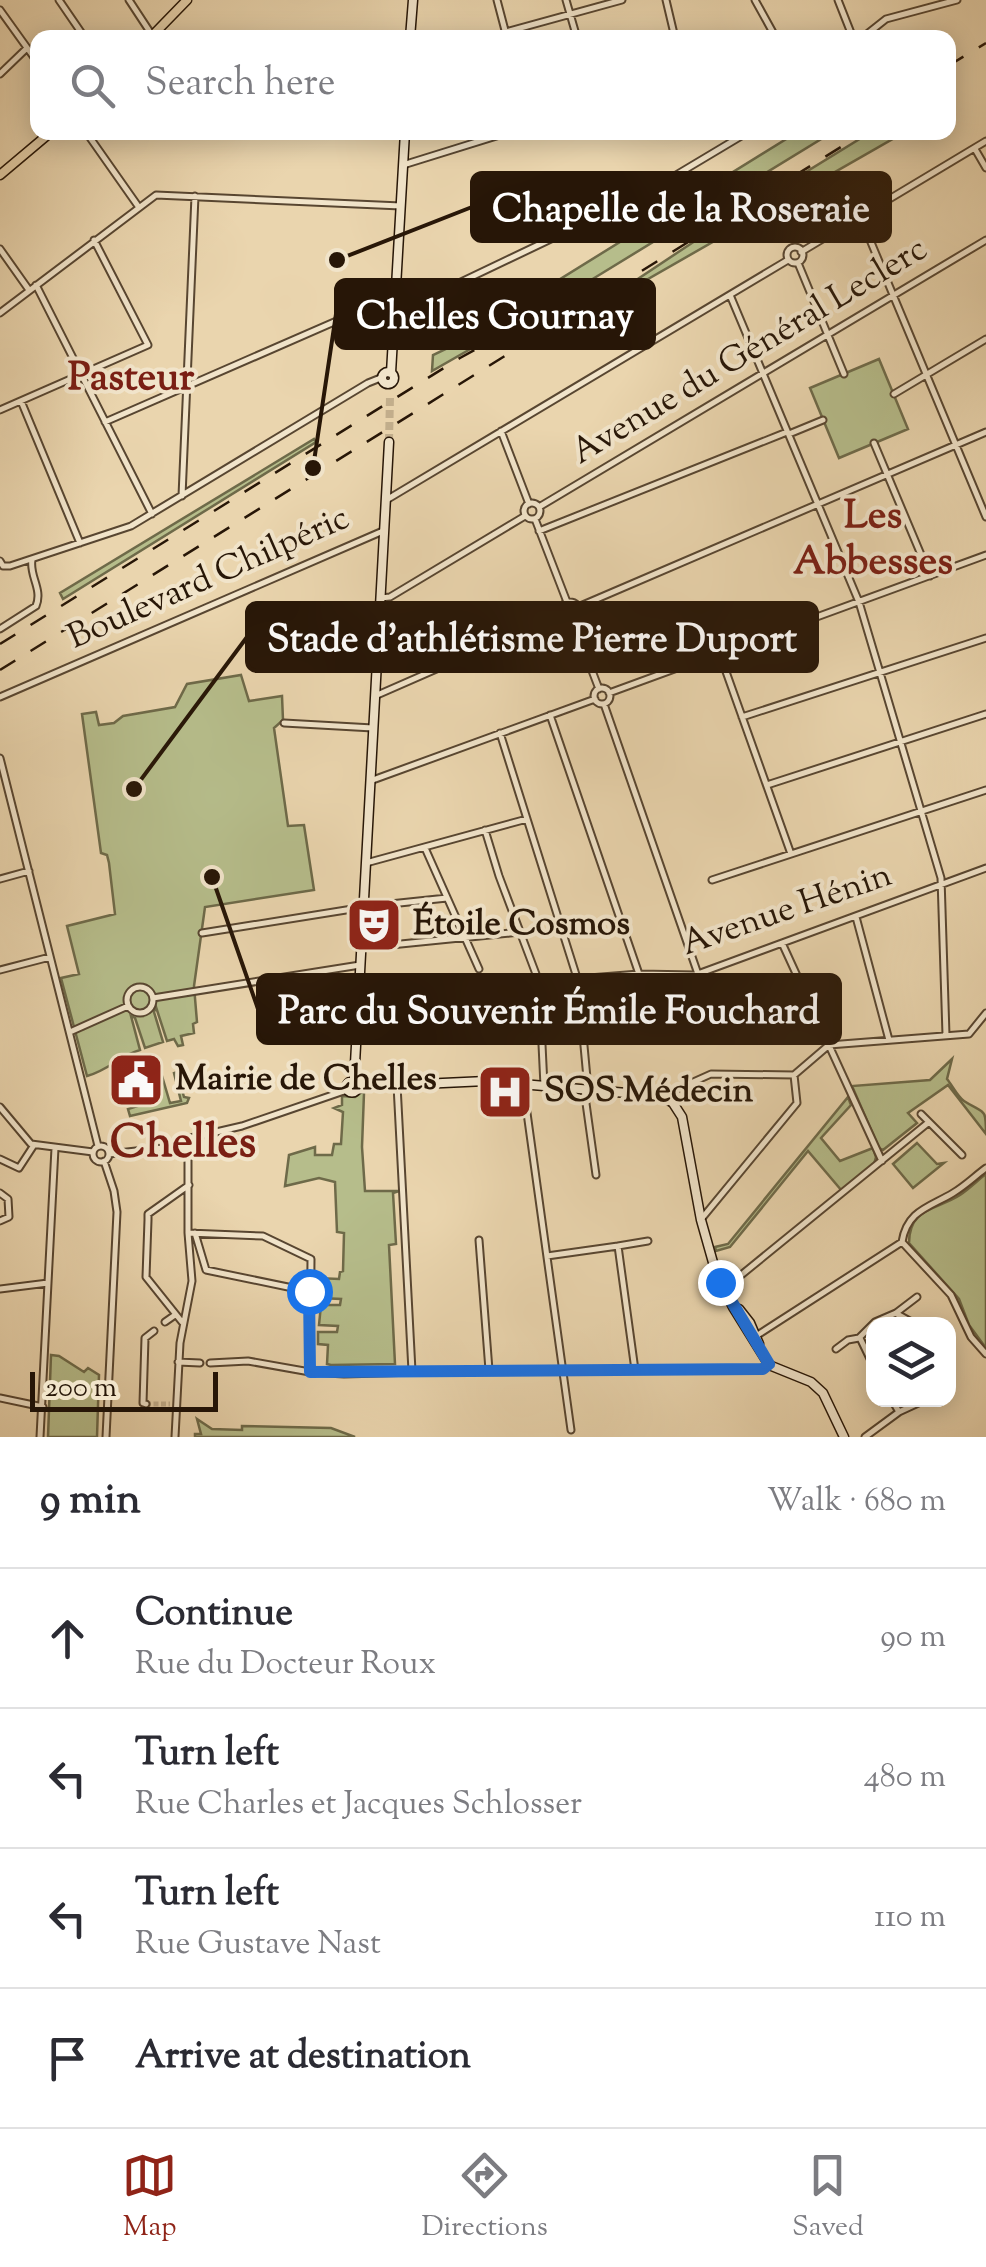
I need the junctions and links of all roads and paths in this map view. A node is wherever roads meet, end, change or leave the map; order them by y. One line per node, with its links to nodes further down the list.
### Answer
1 (59, 0): 15 (street)
2 (130, 0): 16 (street)
3 (183, 0): 17 (main road)
4 (412, 0): 18 (street)
5 (496, 0): 19 (street)
6 (566, 0): 14 (street)
7 (622, 0): 14 (street)
8 (666, 0): 22 (street)
9 (754, 0): 23 (street)
10 (838, 0): 24 (street)
11 (957, 0): 12 (street)
12 (948, 1): 25 (street)
13 (0, 10): 26 (street)
14 (570, 14): 20 (street); 21 (street)
15 (80, 30)
16 (147, 30)
17 (156, 30)
18 (410, 30)
19 (505, 30)
20 (521, 30)
21 (575, 30)
22 (673, 30)
23 (771, 30)
24 (850, 30)
25 (872, 30)
26 (27, 48): 27 (street); 28 (street)
27 (30, 52)
28 (0, 74)
29 (39, 140): 38 (main road)
30 (92, 140): 40 (street)
31 (405, 140): 36 (street)
32 (484, 140): 36 (street)
33 (735, 140): 54 (street)
34 (986, 141): 35 (street)
35 (974, 148): 37 (street); 42 (street)
36 (403, 166): 41 (street)
37 (986, 168)
38 (0, 175)
39 (195, 196): 40 (street); 41 (street); 63 (street)
40 (138, 206): 43 (street)
41 (401, 206): 52 (street)
42 (860, 216): 46 (street); 53 (street)
43 (94, 240): 49 (street); 61 (street)
44 (986, 240): 53 (street, Avenue du Général Leclerc)
45 (0, 249): 50 (street)
46 (802, 252): 47 (street); 48 (street)
47 (788, 260): 48 (street); 51 (street)
48 (798, 262): 56 (street)
49 (36, 285): 50 (street); 61 (street)
50 (29, 290): 55 (street)
51 (730, 294): 58 (street); 70 (street)
52 (396, 295): 54 (street); 63 (street)
53 (893, 296): 56 (street, Avenue du Général Leclerc); 60 (street)
54 (396, 312): 62 (street)
55 (0, 313)
56 (828, 334): 58 (street, Avenue du Général Leclerc); 59 (street)
57 (986, 340): 60 (street)
58 (763, 373): 72 (street); 81 (street, Avenue du Général Leclerc)
59 (844, 374)
60 (926, 374): 64 (street); 75 (street)
61 (82, 375): 66 (street); 69 (street)
62 (388, 378): 65 (street); 77 (street)
63 (187, 386): 69 (street); 77 (street)
64 (894, 394)
65 (390, 397)
66 (21, 401): 67 (street); 88 (street)
67 (0, 410)
68 (823, 420): 72 (street)
69 (105, 422): 82 (street)
70 (501, 432): 78 (street); 79 (street)
71 (986, 432): 75 (street)
72 (788, 433): 80 (street); 87 (street)
73 (388, 442): 78 (street)
74 (874, 444): 76 (street)
75 (956, 445): 76 (street); 84 (street)
76 (886, 475): 80 (street); 92 (street)
77 (182, 496): 82 (street)
78 (385, 500): 86 (street)
79 (529, 504): 81 (street); 83 (street)
80 (818, 505): 95 (street); 96 (street)
81 (539, 507): 85 (street)
82 (152, 514): 88 (street)
83 (525, 516): 85 (street); 93 (street)
84 (986, 517)
85 (535, 520): 87 (street)
86 (384, 531): 93 (street); 105 (street, Boulevard Chilpéric)
87 (539, 531): 94 (street)
88 (80, 543): 90 (street)
89 (986, 555): 92 (street)
90 (35, 558): 91 (street); 99 (street)
91 (0, 561)
92 (930, 576): 95 (street)
93 (380, 598): 106 (street)
94 (567, 602): 96 (street); 97 (street)
95 (858, 602): 101 (street); 102 (street)
96 (578, 607): 98 (street)
97 (560, 615): 98 (street); 106 (street)
98 (574, 621): 103 (street)
99 (0, 630)
100 (986, 638): 102 (street)
101 (719, 652): 104 (street); 111 (street)
102 (880, 672): 111 (street); 115 (street)
103 (598, 689): 104 (street); 107 (street)
104 (609, 692): 108 (street)
105 (0, 696)
106 (375, 696): 113 (street)
107 (594, 700): 108 (street); 110 (street)
108 (604, 704): 144 (street)
109 (986, 714): 115 (street)
110 (550, 715): 114 (street); 143 (street)
111 (742, 718): 118 (street)
112 (284, 723): 113 (street)
113 (373, 728): 117 (street)
114 (500, 733): 117 (street); 121 (street)
115 (900, 742): 118 (street); 120 (street)
116 (0, 758): 127 (street)
117 (370, 780): 125 (street)
118 (766, 785): 124 (street)
119 (986, 790): 120 (street)
120 (922, 811): 124 (street); 130 (street)
121 (527, 819): 122 (street); 145 (street)
122 (486, 830): 123 (street); 134 (street)
123 (424, 847): 125 (street); 131 (street)
124 (791, 854): 129 (street)
125 (366, 863): 132 (street)
126 (986, 868): 130 (street, Avenue Hénin)
127 (29, 871): 128 (street); 139 (street)
128 (0, 878)
129 (712, 880)
130 (943, 884): 133 (street, Avenue Hénin); 153 (street)
131 (447, 898): 132 (street); 136 (street)
132 (364, 906): 135 (street); 138 (street)
133 (856, 916): 137 (street, Avenue Hénin); 154 (street)
134 (520, 932): 136 (street); 146 (street)
135 (202, 933)
136 (465, 940): 138 (street); 141 (street)
137 (782, 943): 144 (street, Avenue Hénin); 155 (street)
138 (361, 948): 140 (street)
139 (50, 957): 142 (street); 152 (street)
140 (360, 965): 147 (street); 159 (street)
141 (478, 969)
142 (0, 970)
143 (639, 974): 144 (street, Avenue Hénin); 145 (street, Avenue Hénin)
144 (698, 974)
145 (577, 979): 146 (street, Avenue Hénin); 151 (street)
146 (539, 982): 160 (street)
147 (153, 998): 148 (street); 148 (street)
148 (128, 1006): 152 (street)
149 (986, 1013): 153 (street)
150 (748, 1025): 151 (street)
151 (582, 1026): 161 (street)
152 (70, 1032): 170 (street)
153 (946, 1035): 154 (street)
154 (889, 1040): 155 (street)
155 (828, 1045): 156 (street); 174 (street)
156 (794, 1075): 162 (street); 180 (street)
157 (523, 1084): 158 (street); 160 (street); 187 (street)
158 (397, 1085): 159 (street); 215 (street)
159 (353, 1086): 167 (street)
160 (544, 1086): 161 (street)
161 (586, 1089): 162 (street); 177 (street)
162 (662, 1096): 180 (street)
163 (0, 1108): 166 (street)
164 (921, 1114): 165 (street)
165 (929, 1122): 172 (street); 174 (street)
166 (34, 1145): 169 (street); 173 (street)
167 (188, 1145): 168 (street); 168 (street); 178 (street)
168 (176, 1146): 171 (street)
169 (55, 1148): 170 (street); 188 (street)
170 (95, 1149): 171 (street); 175 (street)
171 (109, 1154): 175 (street)
172 (962, 1156)
173 (0, 1159)
174 (882, 1161): 191 (street)
175 (104, 1162): 224 (street)
176 (986, 1168): 185 (street)
177 (596, 1175)
178 (189, 1186): 182 (street); 194 (street)
179 (0, 1193): 181 (street)
180 (700, 1220): 191 (street)
181 (0, 1222)
182 (192, 1233): 190 (street); 190 (street); 198 (street)
183 (479, 1240): 211 (street)
184 (648, 1242): 186 (street)
185 (902, 1242): 199 (street); 206 (street)
186 (618, 1246): 187 (street); 213 (street)
187 (547, 1256): 212 (street)
188 (48, 1283): 189 (street); 218 (street)
189 (0, 1289)
190 (312, 1292): 214 (street)
191 (726, 1293): 193 (street); 200 (street)
192 (918, 1297): 195 (street)
193 (733, 1307): 202 (street); 207 (street)
194 (175, 1314): 197 (street); 198 (street)
195 (896, 1314): 196 (street); 203 (street)
196 (906, 1317)
197 (165, 1322)
198 (182, 1322): 208 (street)
199 (777, 1322): 200 (street); 202 (street)
200 (750, 1323): 202 (street)
201 (154, 1330): 217 (street)
202 (756, 1336): 207 (street)
203 (860, 1338): 204 (street); 205 (street)
204 (836, 1349)
205 (866, 1350)
206 (986, 1354)
207 (766, 1361): 213 (street); 226 (street)
208 (178, 1362): 209 (street); 225 (street)
209 (200, 1362)
210 (210, 1363): 214 (street)
211 (489, 1370): 212 (street); 215 (street)
212 (563, 1370): 213 (street); 222 (street)
213 (635, 1370)
214 (310, 1372): 215 (street)
215 (412, 1372)
216 (0, 1398): 218 (street)
217 (146, 1404)
218 (42, 1407): 223 (street)
219 (896, 1407): 221 (street)
220 (909, 1407): 221 (street)
221 (899, 1412): 227 (street)
222 (571, 1430)
223 (40, 1437)
224 (106, 1437)
225 (175, 1437)
226 (844, 1437)
227 (865, 1437)

